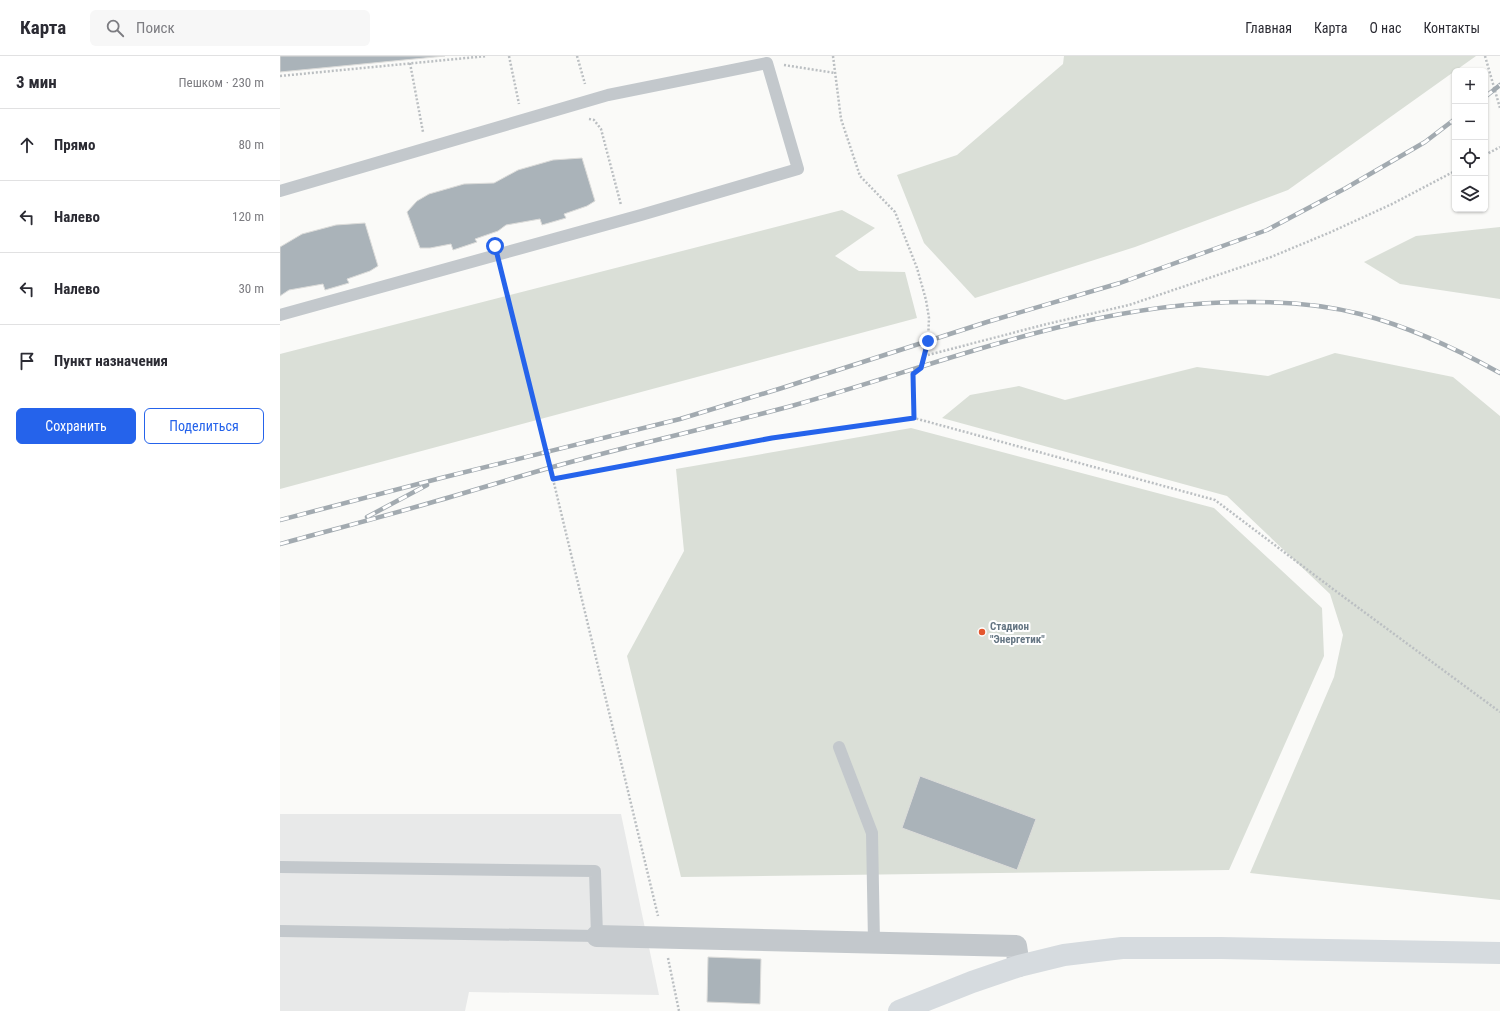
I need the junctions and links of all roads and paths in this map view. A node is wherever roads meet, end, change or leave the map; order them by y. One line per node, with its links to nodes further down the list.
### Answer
1 (487, 56): 7 (path)
2 (509, 56): 13 (path)
3 (577, 56): 10 (path)
4 (833, 56): 8 (path)
5 (1485, 56): 11 (path)
6 (767, 63): 8 (path); 10 (lane); 20 (lane)
7 (410, 64): 9 (path); 15 (path)
8 (835, 73): 22 (path)
9 (280, 76)
10 (590, 100): 13 (lane)
11 (1500, 108)
12 (586, 118): 19 (path)
13 (522, 120): 15 (lane)
14 (1500, 147): 16 (path)
15 (426, 148): 18 (lane)
16 (1488, 153)
17 (1452, 173): 22 (path)
18 (280, 191)
19 (622, 210)
20 (498, 254): 21 (lane); 24 (path)
21 (280, 315)
22 (924, 356): 23 (path)
23 (914, 418): 24 (path); 25 (path)
24 (553, 479): 30 (path)
25 (1500, 712)
26 (839, 747): 31 (lane)
27 (280, 867): 29 (lane)
28 (280, 931): 29 (lane)
29 (597, 936): 30 (street)
30 (664, 937): 31 (street); 34 (path)
31 (874, 942): 33 (street)
32 (1500, 953): 33 (main road)
33 (1018, 966): 35 (main road)
34 (679, 1011)
35 (899, 1011)

